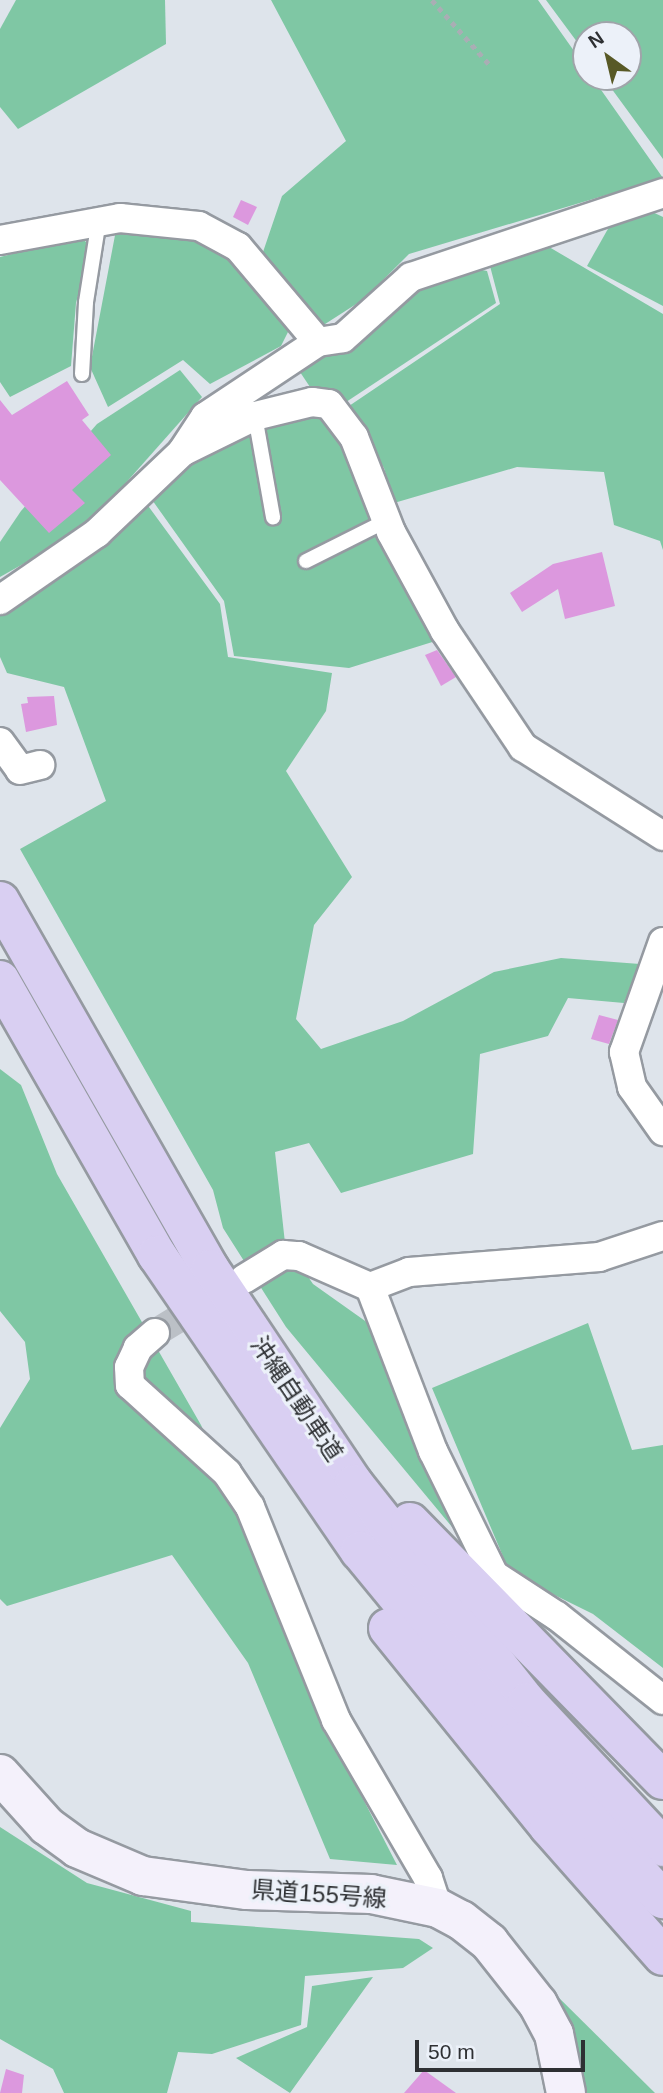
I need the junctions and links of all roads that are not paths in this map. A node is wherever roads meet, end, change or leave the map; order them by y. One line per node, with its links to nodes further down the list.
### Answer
1 (663, 193): 4 (street)
2 (99, 220): 3 (street); 4 (street); 5 (lane)
3 (0, 240)
4 (318, 342): 7 (street)
5 (82, 374)
6 (255, 416): 7 (street); 8 (lane); 9 (street)
7 (181, 452): 11 (street)
8 (273, 517)
9 (386, 521): 10 (lane); 14 (street)
10 (306, 561)
11 (0, 600)
12 (0, 741): 13 (street)
13 (40, 765)
14 (663, 836)
15 (0, 901): 23 (highway, 沖縄自動車道)
16 (663, 942): 18 (street)
17 (0, 981): 24 (highway, 沖縄自動車道)
18 (663, 1131)
19 (663, 1236): 21 (street)
20 (244, 1279): 21 (street)
21 (370, 1287): 25 (street)
22 (155, 1333): 30 (street)
23 (301, 1405): 27 (highway); 28 (highway, 沖縄自動車道)
24 (257, 1406): 29 (highway, 沖縄自動車道); 31 (highway)
25 (663, 1700)
26 (0, 1774): 30 (main road, 県道155号線)
27 (663, 1780)
28 (663, 1847)
29 (663, 1899)
30 (438, 1908): 32 (main road, 県道155号線)
31 (663, 1956)
32 (566, 2093)

